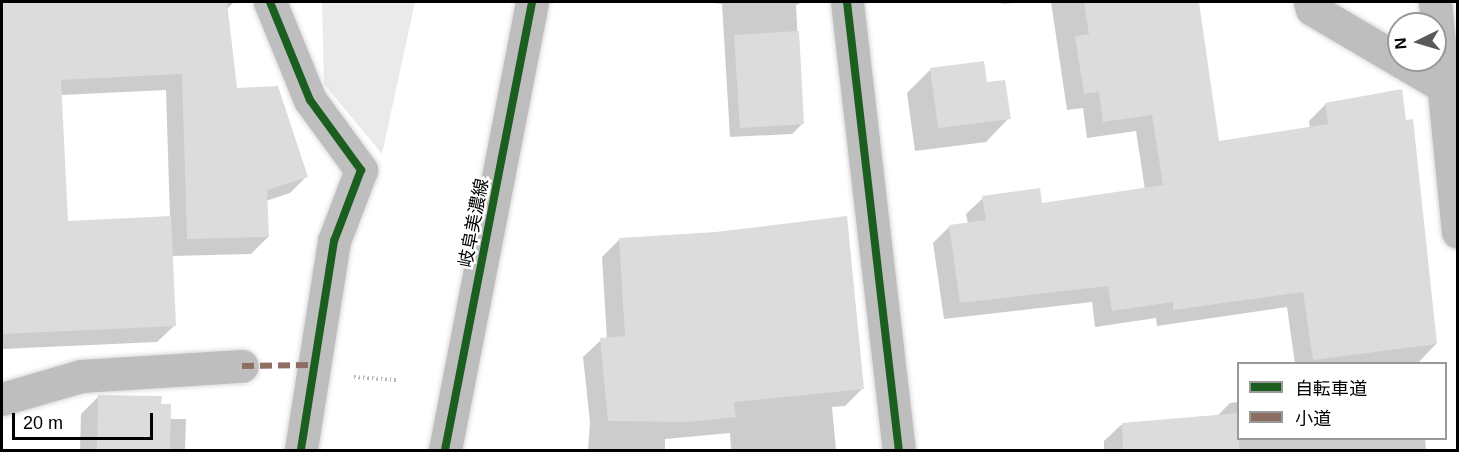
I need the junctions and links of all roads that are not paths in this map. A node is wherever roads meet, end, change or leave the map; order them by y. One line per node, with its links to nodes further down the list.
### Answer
1 (270, 2): 10 (street)
2 (532, 2): 11 (main road, 岐阜美濃線)
3 (847, 2): 12 (street)
4 (1310, 2): 6 (street)
5 (1435, 2): 6 (street)
6 (1441, 85): 7 (street)
7 (1458, 232)
8 (242, 366): 9 (street)
9 (2, 399)
10 (301, 450)
11 (445, 450)
12 (899, 450)

